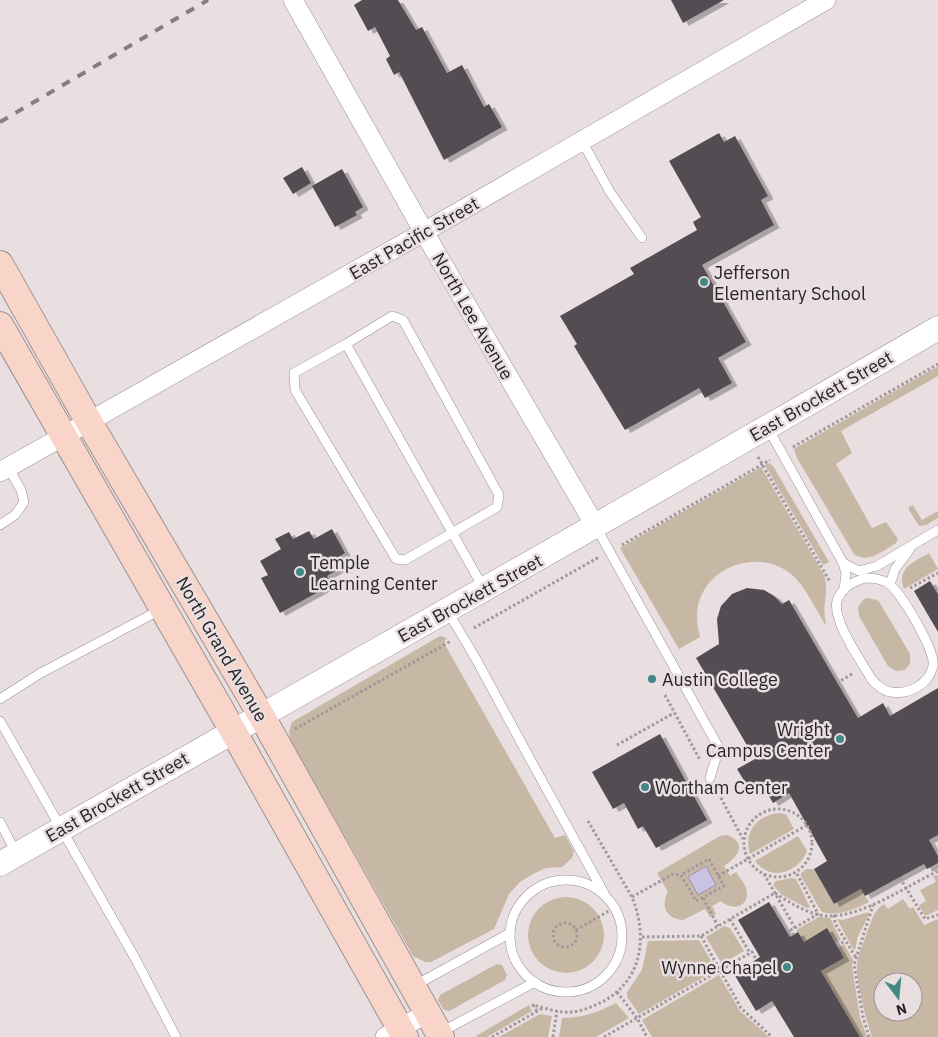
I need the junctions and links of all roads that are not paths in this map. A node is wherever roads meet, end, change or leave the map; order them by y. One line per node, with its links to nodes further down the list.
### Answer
1 (293, 0): 4 (street, North Lee Avenue)
2 (826, 0): 3 (street, East Pacific Street)
3 (582, 141): 4 (street, East Pacific Street); 5 (lane)
4 (424, 232): 10 (street, East Pacific Street); 15 (street, North Lee Avenue)
5 (642, 238)
6 (0, 264): 10 (main road, North Grand Avenue)
7 (0, 325): 12 (main road, North Grand Avenue)
8 (938, 328): 11 (street, East Brockett Street)
9 (346, 344): 17 (lane); 17 (lane); 17 (lane)
10 (89, 422): 12 (street, East Pacific Street); 26 (main road, North Grand Avenue)
11 (768, 428): 15 (street, East Brockett Street); 19 (lane)
12 (63, 436): 13 (street, East Pacific Street); 23 (main road, North Grand Avenue)
13 (4, 469): 14 (lane)
14 (0, 525)
15 (596, 527): 21 (street, East Brockett Street); 29 (lane)
16 (938, 530): 18 (lane)
17 (452, 532): 21 (lane)
18 (913, 544): 19 (lane); 20 (lane)
19 (843, 563): 22 (lane)
20 (890, 584): 22 (lane); 22 (lane)
21 (484, 590): 24 (street, East Brockett Street)
22 (844, 590)
23 (162, 608): 25 (lane); 28 (main road, North Grand Avenue)
24 (447, 611): 26 (street, East Brockett Street); 33 (lane)
25 (0, 699)
26 (261, 715): 28 (street, East Brockett Street); 36 (main road, North Grand Avenue)
27 (0, 721): 31 (lane)
28 (233, 731): 31 (street, East Brockett Street); 38 (main road, North Grand Avenue)
29 (710, 778)
30 (0, 822): 32 (lane)
31 (61, 829): 32 (street, East Brockett Street); 39 (lane)
32 (8, 860)
33 (606, 896): 34 (lane); 35 (lane)
34 (510, 933): 35 (lane); 36 (lane)
35 (534, 982): 37 (lane)
36 (412, 987): 37 (main road, North Grand Avenue)
37 (435, 1028): 38 (street)
38 (397, 1034)
39 (176, 1037)

